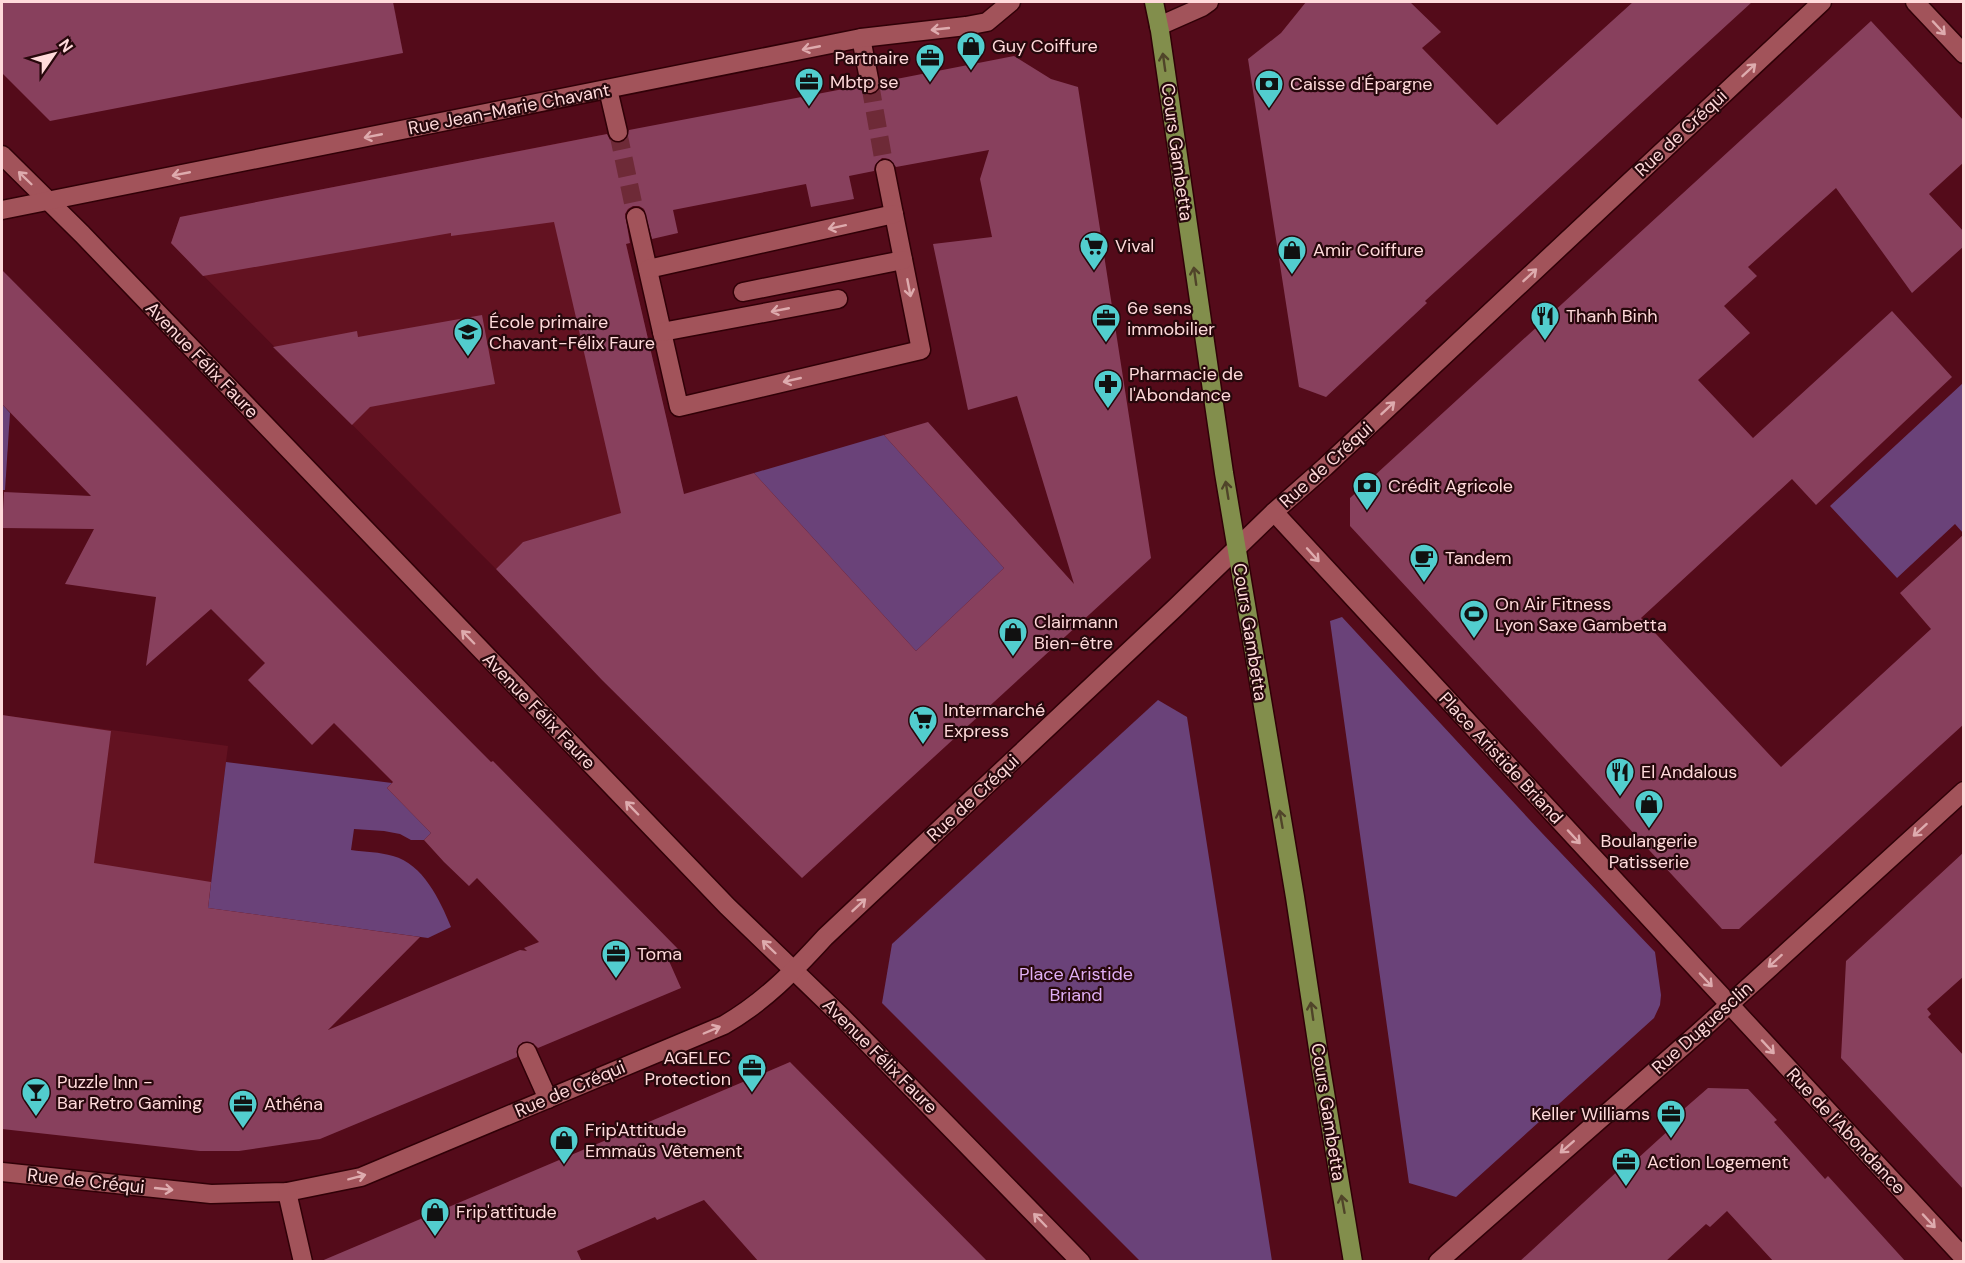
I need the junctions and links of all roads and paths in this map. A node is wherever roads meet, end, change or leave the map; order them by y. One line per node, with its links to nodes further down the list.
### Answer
1 (1011, 2): 7 (street, Rue Jean-Marie Chavant, one-way to 7)
2 (1154, 2): 6 (main road, Cours Gambetta)
3 (1209, 2): 6 (street)
4 (1822, 2): 23 (street, Rue de Créqui, one-way to 4)
5 (1915, 2): 8 (street, one-way to 8)
6 (1159, 26): 24 (main road, Cours Gambetta, one-way to 6)
7 (861, 38): 9 (street); 10 (street, Rue Jean-Marie Chavant, one-way to 10)
8 (1964, 54)
9 (870, 84)
10 (608, 89): 11 (street); 14 (street, Rue Jean-Marie Chavant, one-way to 14)
11 (618, 132)
12 (2, 155): 14 (street, Avenue Félix Faure, one-way to 12)
13 (885, 169): 16 (street)
14 (49, 201): 15 (street, Rue Jean-Marie Chavant); 26 (street, Avenue Félix Faure, one-way to 14)
15 (2, 210)
16 (894, 214): 18 (street); 19 (street, one-way to 19)
17 (636, 217): 19 (street)
18 (903, 260): 20 (street); 22 (street, one-way to 22)
19 (648, 269): 22 (street)
20 (743, 292)
21 (838, 299): 22 (street, one-way to 22)
22 (662, 332)
23 (1274, 512): 24 (street, Rue de Créqui); 27 (street, Place Aristide Briand, one-way to 27)
24 (1236, 547): 26 (street, Rue de Créqui, one-way to 24); 35 (main road, Cours Gambetta, one-way to 24)
25 (1964, 791): 27 (street, Rue Duguesclin, one-way to 27)
26 (794, 970): 29 (street, Rue de Créqui, one-way to 26); 34 (street, Avenue Félix Faure, one-way to 26)
27 (1729, 1004): 32 (street, Rue de l'Abondance, one-way to 32); 36 (street, Rue Duguesclin, one-way to 36)
28 (527, 1052): 29 (street)
29 (548, 1099): 31 (street, Rue de Créqui, one-way to 29)
30 (2, 1172): 31 (street, Rue de Créqui, one-way to 31)
31 (286, 1192): 33 (street)
32 (1964, 1258)
33 (303, 1262)
34 (1081, 1262)
35 (1353, 1262)
36 (1438, 1262)

